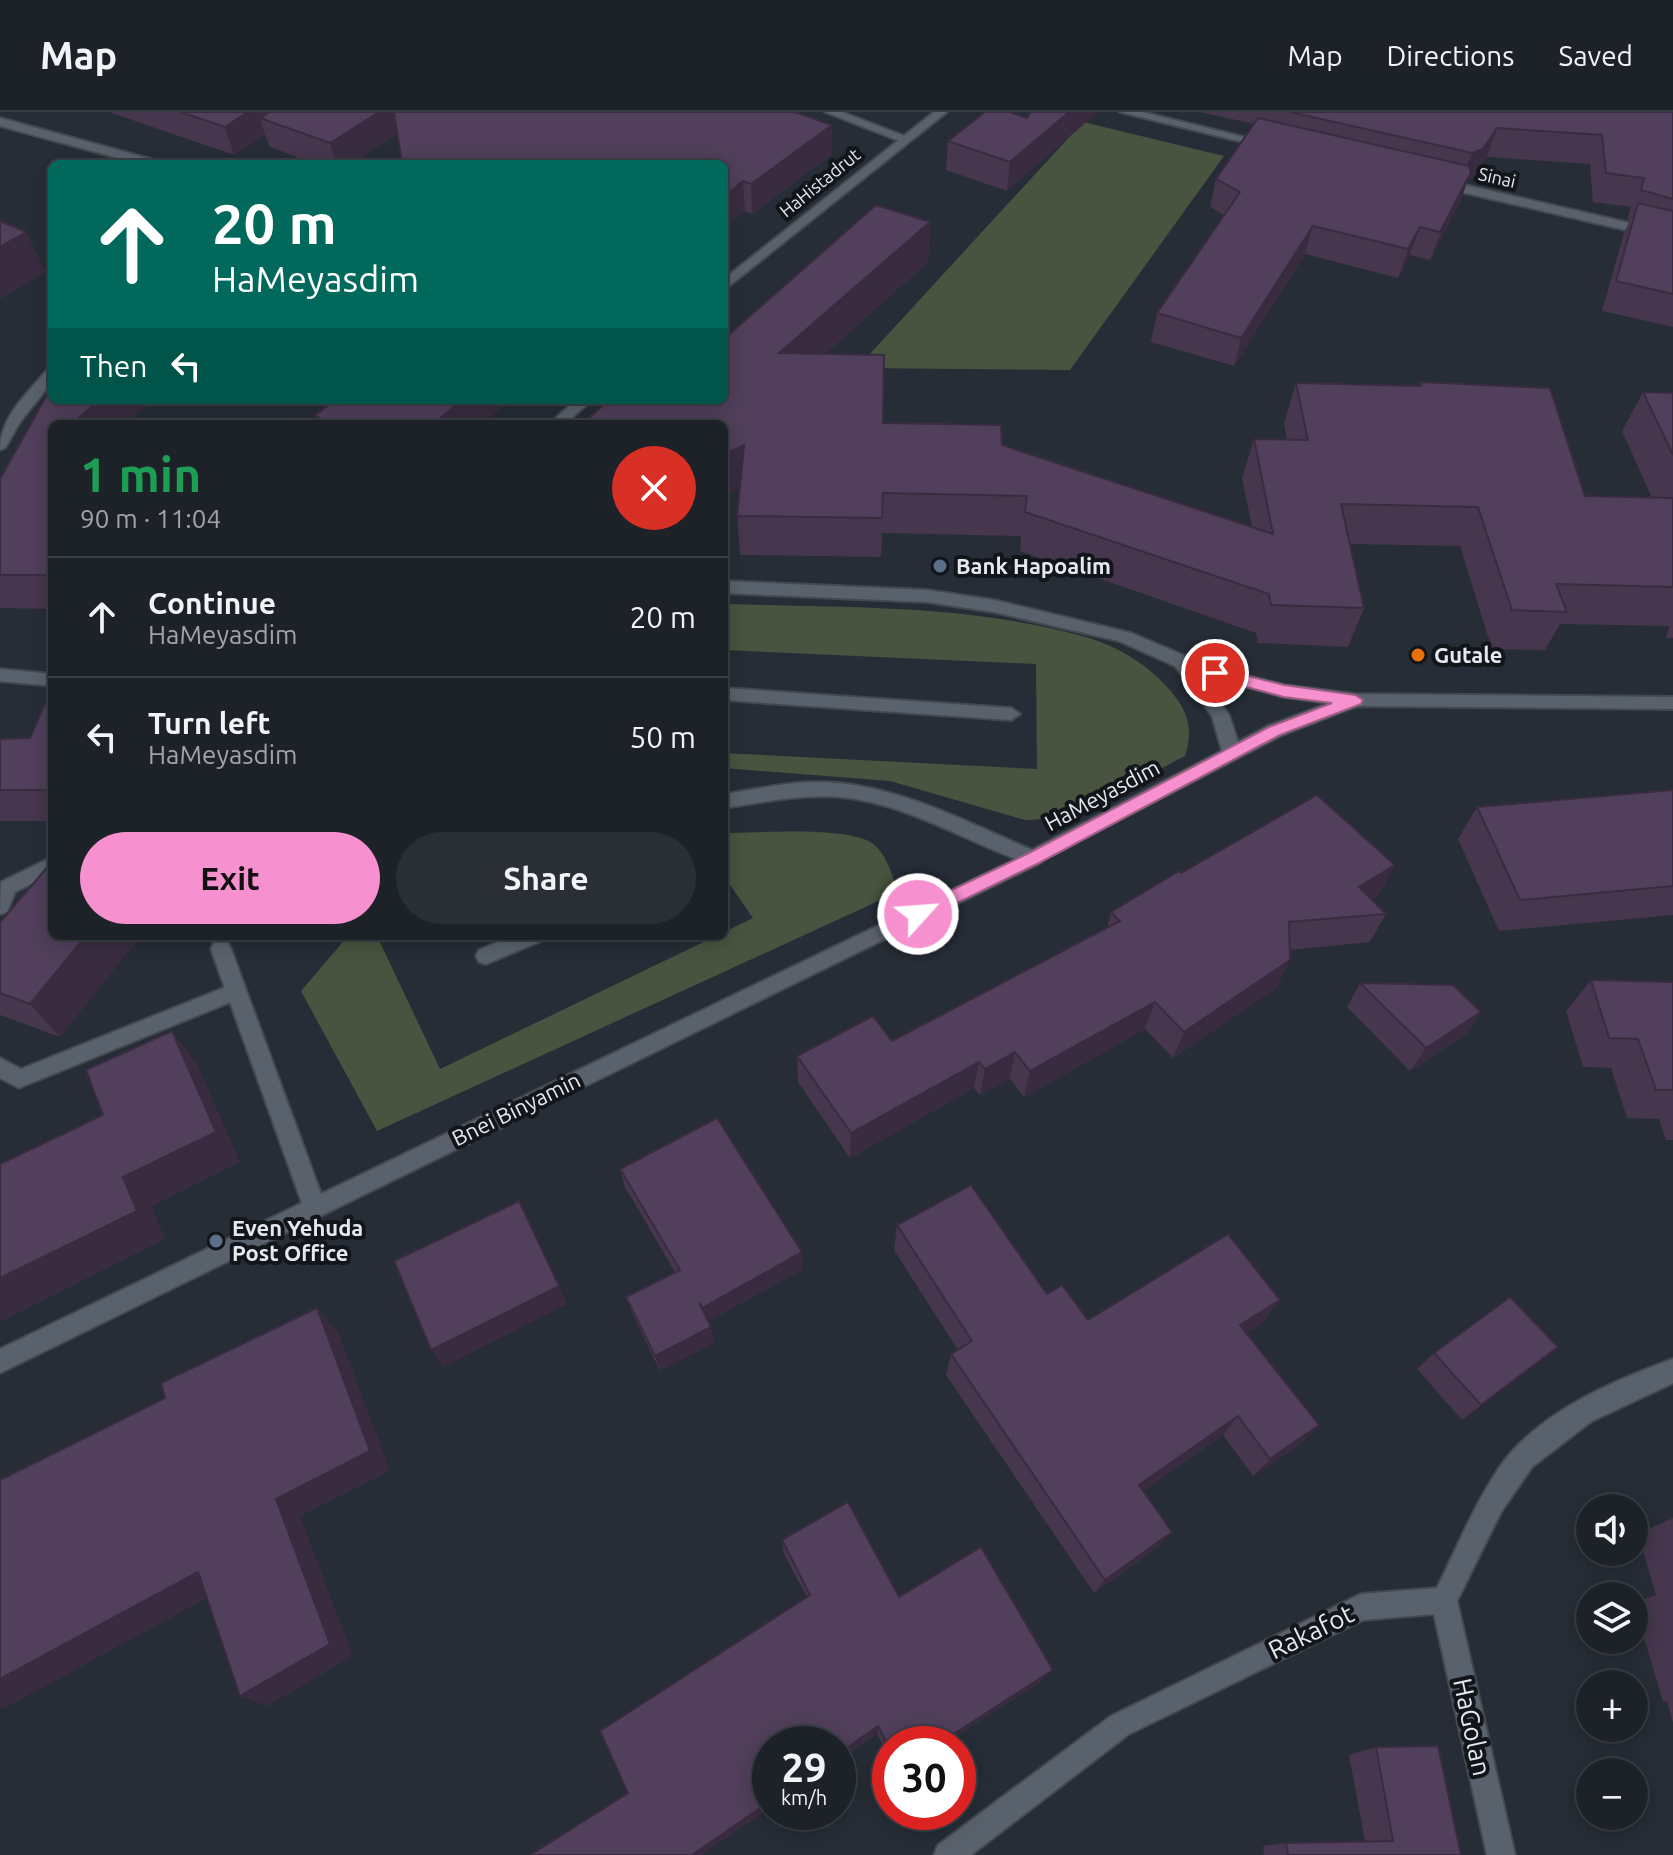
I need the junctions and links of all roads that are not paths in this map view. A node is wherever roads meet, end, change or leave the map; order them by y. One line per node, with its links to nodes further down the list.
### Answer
1 (831, 112): 5 (street)
2 (941, 112): 5 (street, HaHistadrut)
3 (1126, 112): 6 (street)
4 (0, 122): 7 (street)
5 (906, 139): 10 (street, HaHistadrut)
6 (1278, 147)
7 (139, 160)
8 (1430, 181): 9 (street, Sinai)
9 (1673, 237)
10 (728, 283)
11 (48, 378): 14 (street)
12 (580, 404): 13 (street)
13 (561, 420)
14 (0, 445)
15 (728, 587): 16 (street, HaMeyasdim)
16 (1179, 661): 20 (street, HaMeyasdim); 23 (street)
17 (0, 675): 18 (street)
18 (48, 680)
19 (728, 694): 22 (street)
20 (1355, 700): 21 (street, HaMeyasdim); 23 (street, HaMeyasdim)
21 (1673, 703)
22 (1011, 714)
23 (1231, 754): 25 (street, HaMeyasdim)
24 (728, 800): 25 (street, HaMeyasdim)
25 (1033, 858): 33 (street, Bnei Binyamin)
26 (48, 866): 27 (street)
27 (0, 906)
28 (523, 940): 30 (street)
29 (221, 949): 31 (street)
30 (486, 956)
31 (236, 991): 32 (street); 33 (street)
32 (0, 1067)
33 (315, 1207): 34 (street, Bnei Binyamin)
34 (0, 1361)
35 (1673, 1371): 36 (street)
36 (1444, 1600): 37 (street, Rakafot); 38 (street, HaGolan)
37 (948, 1855)
38 (1501, 1855)

